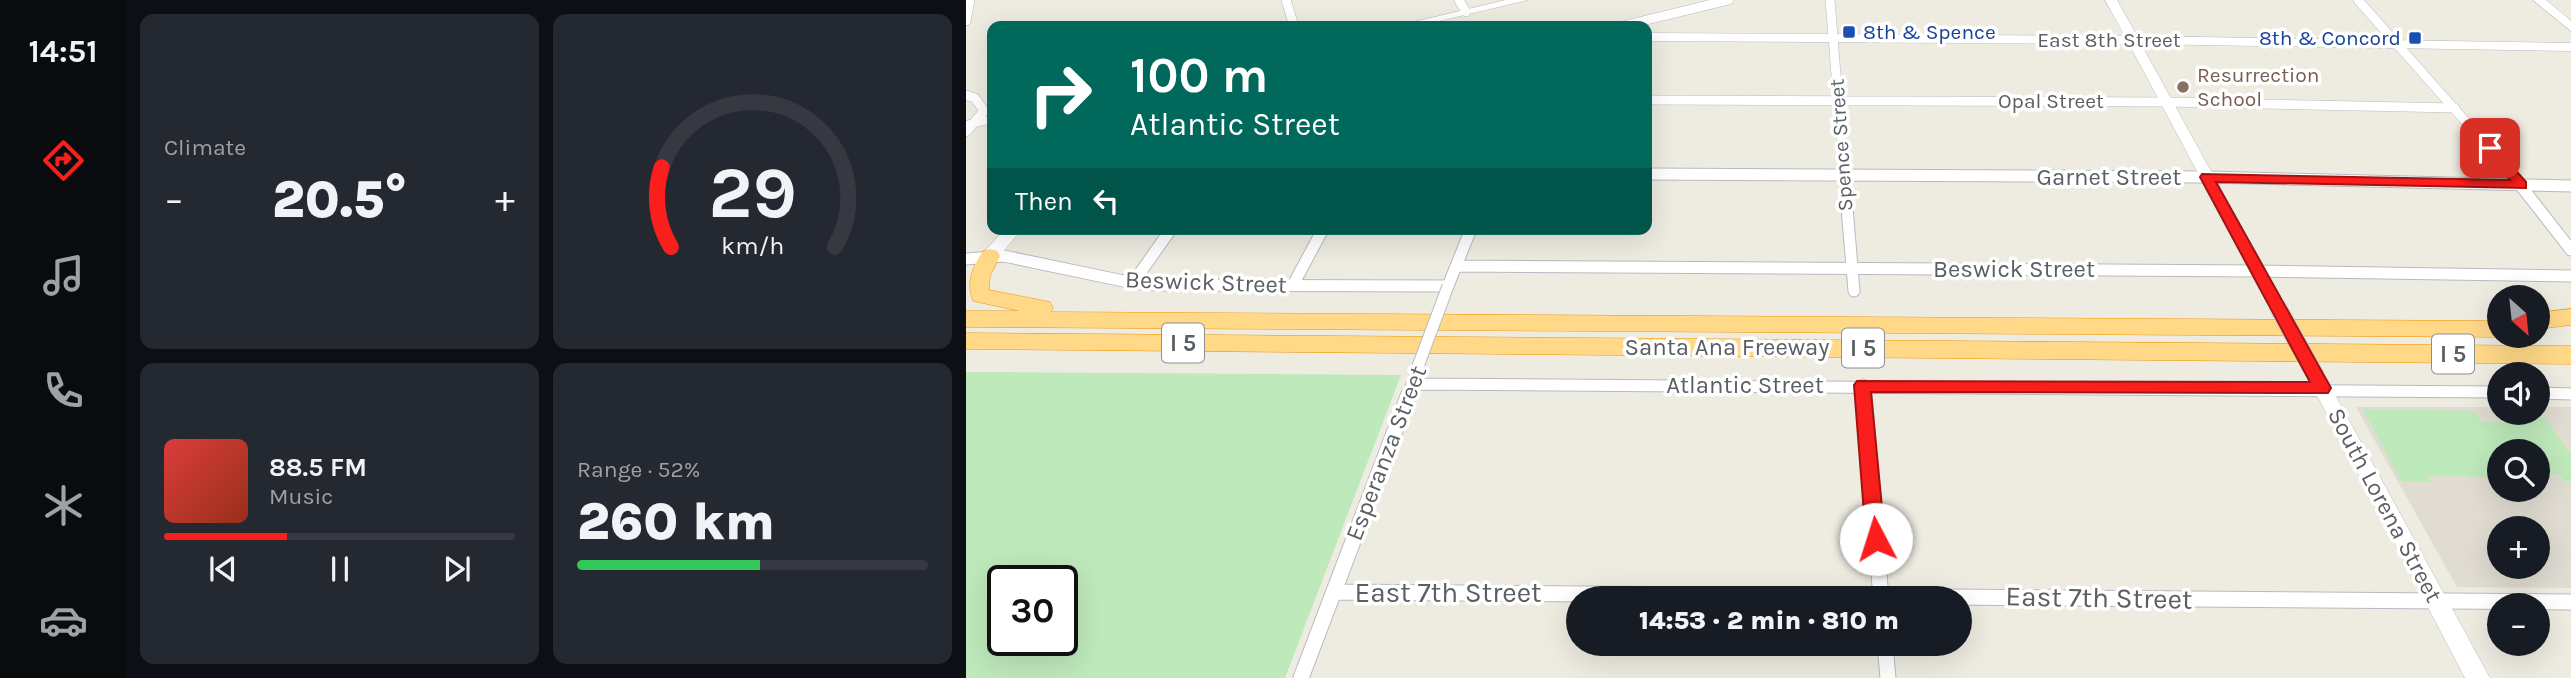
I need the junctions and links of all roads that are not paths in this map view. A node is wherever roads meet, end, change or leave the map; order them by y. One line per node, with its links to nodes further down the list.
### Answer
1 (970, 0): 11 (street)
2 (1286, 0): 12 (street)
3 (1459, 0): 10 (street)
4 (1522, 0): 10 (main road)
5 (1728, 0): 14 (street)
6 (1829, 0): 17 (street, Spence Street)
7 (2111, 0): 18 (main road, South Lorena Street)
8 (2358, 0): 19 (street)
9 (2539, 0): 15 (main road)
10 (1466, 12): 13 (main road)
11 (966, 21)
12 (1292, 21)
13 (1434, 21)
14 (1642, 21)
15 (2571, 27)
16 (1652, 37): 17 (main road, East 8th Street)
17 (1832, 38): 18 (main road, East 8th Street); 23 (street, Spence Street)
18 (2132, 40): 19 (main road, East 8th Street); 24 (main road, South Lorena Street)
19 (2399, 44): 20 (main road, East 8th Street); 25 (street)
20 (2571, 47)
21 (966, 95): 27 (street)
22 (1652, 100): 23 (street, Opal Street)
23 (1839, 100): 24 (street, Opal Street); 29 (street, Spence Street)
24 (2166, 102): 25 (street, Opal Street); 30 (main road, South Lorena Street)
25 (2455, 108): 31 (street)
26 (987, 121): 27 (main road)
27 (969, 127)
28 (1652, 174): 29 (street, Garnet Street)
29 (1843, 176): 30 (street, Garnet Street); 41 (street, Spence Street)
30 (2207, 177): 31 (street, Garnet Street); 42 (main road, South Lorena Street)
31 (2521, 185): 32 (street, Garnet Street); 37 (street)
32 (2571, 186)
33 (1009, 235): 38 (main road)
34 (1167, 235): 45 (street)
35 (1320, 235): 46 (street)
36 (1469, 235): 40 (street, Esperanza Street)
37 (2571, 250)
38 (990, 256): 39 (street, Beswick Street); 44 (highway); 45 (street, Beswick Street); 50 (highway)
39 (966, 259)
40 (1457, 266): 41 (street, Beswick Street); 47 (street, Esperanza Street)
41 (1851, 269): 42 (street, Beswick Street); 48 (street, Spence Street)
42 (2258, 271): 43 (street, Beswick Street); 60 (main road, South Lorena Street, bridge)
43 (2571, 276)
44 (966, 277)
45 (1133, 283): 46 (street, Beswick Street)
46 (1293, 285): 47 (street, Beswick Street)
47 (1448, 286): 61 (street, Esperanza Street, bridge)
48 (1854, 291)
49 (2571, 317): 52 (highway)
50 (1060, 318): 51 (highway, Santa Ana Freeway / I 5); 53 (highway, Santa Ana Freeway / I 5)
51 (966, 319)
52 (2550, 320)
53 (2487, 328)
54 (2550, 329): 55 (highway)
55 (2571, 330)
56 (966, 341): 57 (highway, Santa Ana Freeway / I 5)
57 (1053, 342): 58 (highway); 59 (highway, Santa Ana Freeway / I 5)
58 (966, 353)
59 (2571, 355)
60 (2319, 382): 62 (street, Atlantic Street); 63 (street, Atlantic Street); 71 (main road, South Lorena Street)
61 (1412, 384): 62 (street, Atlantic Street); 67 (street, Esperanza Street)
62 (1863, 385): 66 (street)
63 (2487, 391)
64 (2550, 393): 65 (street)
65 (2571, 394)
66 (1880, 586)
67 (1334, 592): 68 (street, East 7th Street); 73 (street, Esperanza Street)
68 (1566, 594)
69 (1972, 597): 71 (street, East 7th Street)
70 (2571, 602): 71 (street, East 7th Street)
71 (2438, 603): 75 (main road, South Lorena Street)
72 (1886, 656): 74 (street)
73 (1301, 678)
74 (1888, 678)
75 (2478, 678)

